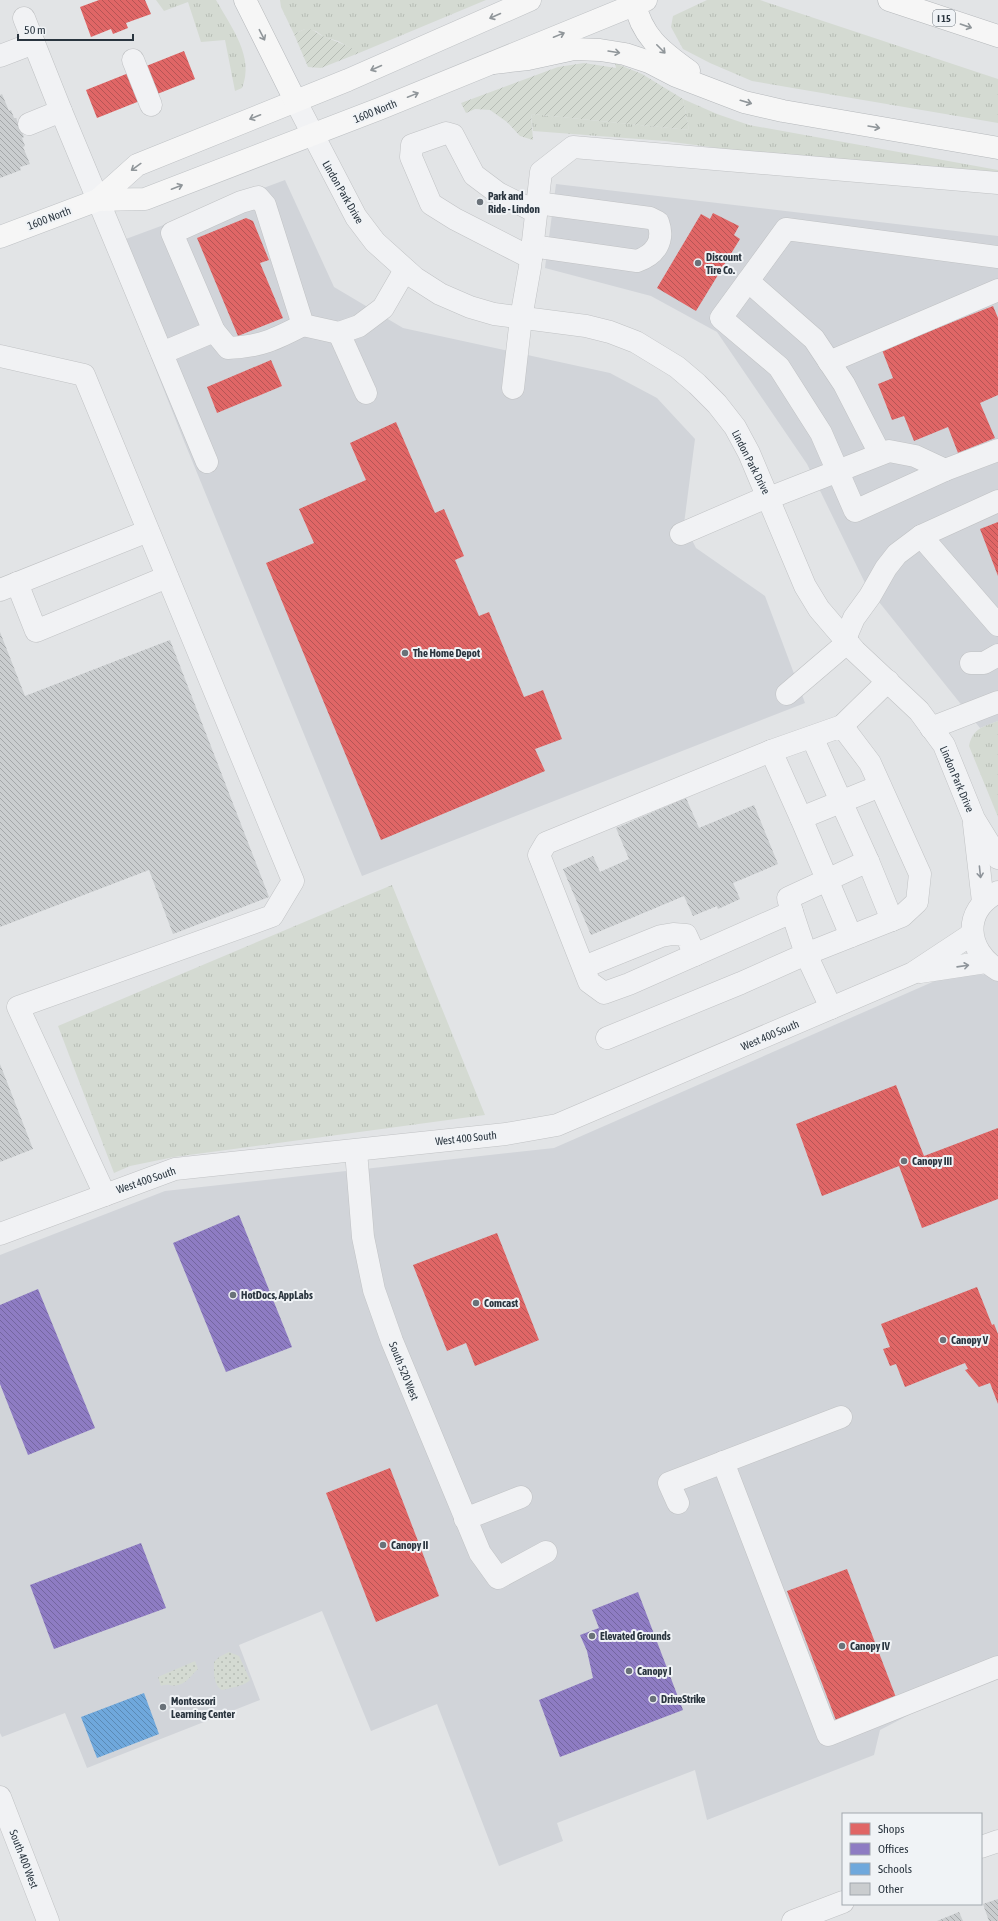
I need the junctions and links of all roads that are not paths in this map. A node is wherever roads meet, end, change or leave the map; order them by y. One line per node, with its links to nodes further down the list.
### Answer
1 (245, 0): 12 (main road, one-way to 12)
2 (530, 0): 12 (main road, 1600 North, one-way to 12)
3 (889, 0): 6 (main road, I 15, one-way to 6)
4 (638, 1): 10 (main road, 1600 North, one-way to 4); 11 (main road, one-way to 11)
5 (24, 18): 7 (street)
6 (998, 36)
7 (34, 43): 8 (street); 14 (street)
8 (0, 56)
9 (133, 60): 13 (street)
10 (492, 63): 11 (main road, one-way to 11); 16 (main road, 1600 North, one-way to 10)
11 (710, 88): 17 (main road, one-way to 17)
12 (295, 100): 16 (street, Lindon Park Drive); 19 (main road, 1600 North, one-way to 19)
13 (151, 105)
14 (61, 111): 15 (street); 19 (street)
15 (29, 124)
16 (312, 136): 19 (main road, 1600 North, one-way to 16); 24 (street, Lindon Park Drive)
17 (998, 148)
18 (998, 183): 20 (street)
19 (98, 200): 21 (main road, 1600 North); 31 (street)
20 (537, 208): 22 (street); 22 (street); 22 (street)
21 (0, 237)
22 (532, 252): 27 (street)
23 (997, 260): 25 (street)
24 (405, 270): 27 (street, Lindon Park Drive); 30 (street)
25 (748, 281): 33 (street); 40 (street)
26 (998, 290): 33 (street)
27 (521, 318): 34 (street); 41 (street, Lindon Park Drive)
28 (303, 324): 29 (street); 29 (street); 30 (street)
29 (214, 331): 31 (street)
30 (339, 333): 35 (street)
31 (162, 353): 38 (street)
32 (0, 356): 43 (street)
33 (829, 362): 37 (street)
34 (513, 388)
35 (366, 393)
36 (998, 450): 39 (street)
37 (880, 454): 39 (street); 40 (street)
38 (207, 462)
39 (945, 470): 40 (street)
40 (837, 471): 41 (street)
41 (769, 497): 44 (street); 49 (street, Lindon Park Drive)
42 (998, 502): 45 (street)
43 (148, 531): 46 (street); 47 (street)
44 (681, 534)
45 (921, 536): 48 (street); 49 (street)
46 (168, 577): 47 (street); 79 (street)
47 (8, 586)
48 (998, 625)
49 (846, 640): 52 (street, Lindon Park Drive); 53 (street)
50 (998, 655): 51 (street)
51 (971, 663)
52 (888, 681): 55 (street); 56 (street, Lindon Park Drive)
53 (787, 694)
54 (998, 702): 56 (street)
55 (842, 726): 57 (street); 59 (street)
56 (931, 728): 62 (street, Lindon Park Drive)
57 (812, 737): 58 (street); 60 (street)
58 (771, 752): 61 (street); 74 (street)
59 (880, 786): 60 (street); 68 (street)
60 (842, 802): 61 (street); 64 (street)
61 (801, 818): 65 (street)
62 (974, 819): 63 (street, Lindon Park Drive); 66 (street, Lindon Park Drive, one-way to 66)
63 (998, 858)
64 (868, 861): 65 (street); 68 (street)
65 (827, 880): 67 (street); 70 (street)
66 (991, 897): 69 (street)
67 (792, 912): 71 (street); 72 (street)
68 (892, 920): 70 (street)
69 (972, 934): 73 (street, West 400 South); 75 (street, West 400 South)
70 (851, 936): 71 (street)
71 (806, 954): 76 (street); 77 (street)
72 (695, 955): 74 (street); 74 (street)
73 (992, 966): 75 (street, West 400 South, one-way to 73)
74 (584, 967)
75 (913, 973): 76 (street, West 400 South)
76 (831, 1008): 78 (street, West 400 South)
77 (607, 1038)
78 (356, 1151): 79 (street, West 400 South); 85 (street, South 520 West)
79 (105, 1195): 80 (street, West 400 South)
80 (0, 1234)
81 (841, 1417): 82 (street)
82 (723, 1462): 84 (street); 87 (street)
83 (521, 1497): 85 (street)
84 (678, 1503)
85 (465, 1518): 86 (street, South 520 West)
86 (546, 1552)
87 (998, 1667)
88 (0, 1797): 92 (street, South 400 West)
89 (998, 1840): 90 (street)
90 (982, 1847)
91 (842, 1902): 93 (street)
92 (48, 1921)
93 (793, 1921)

